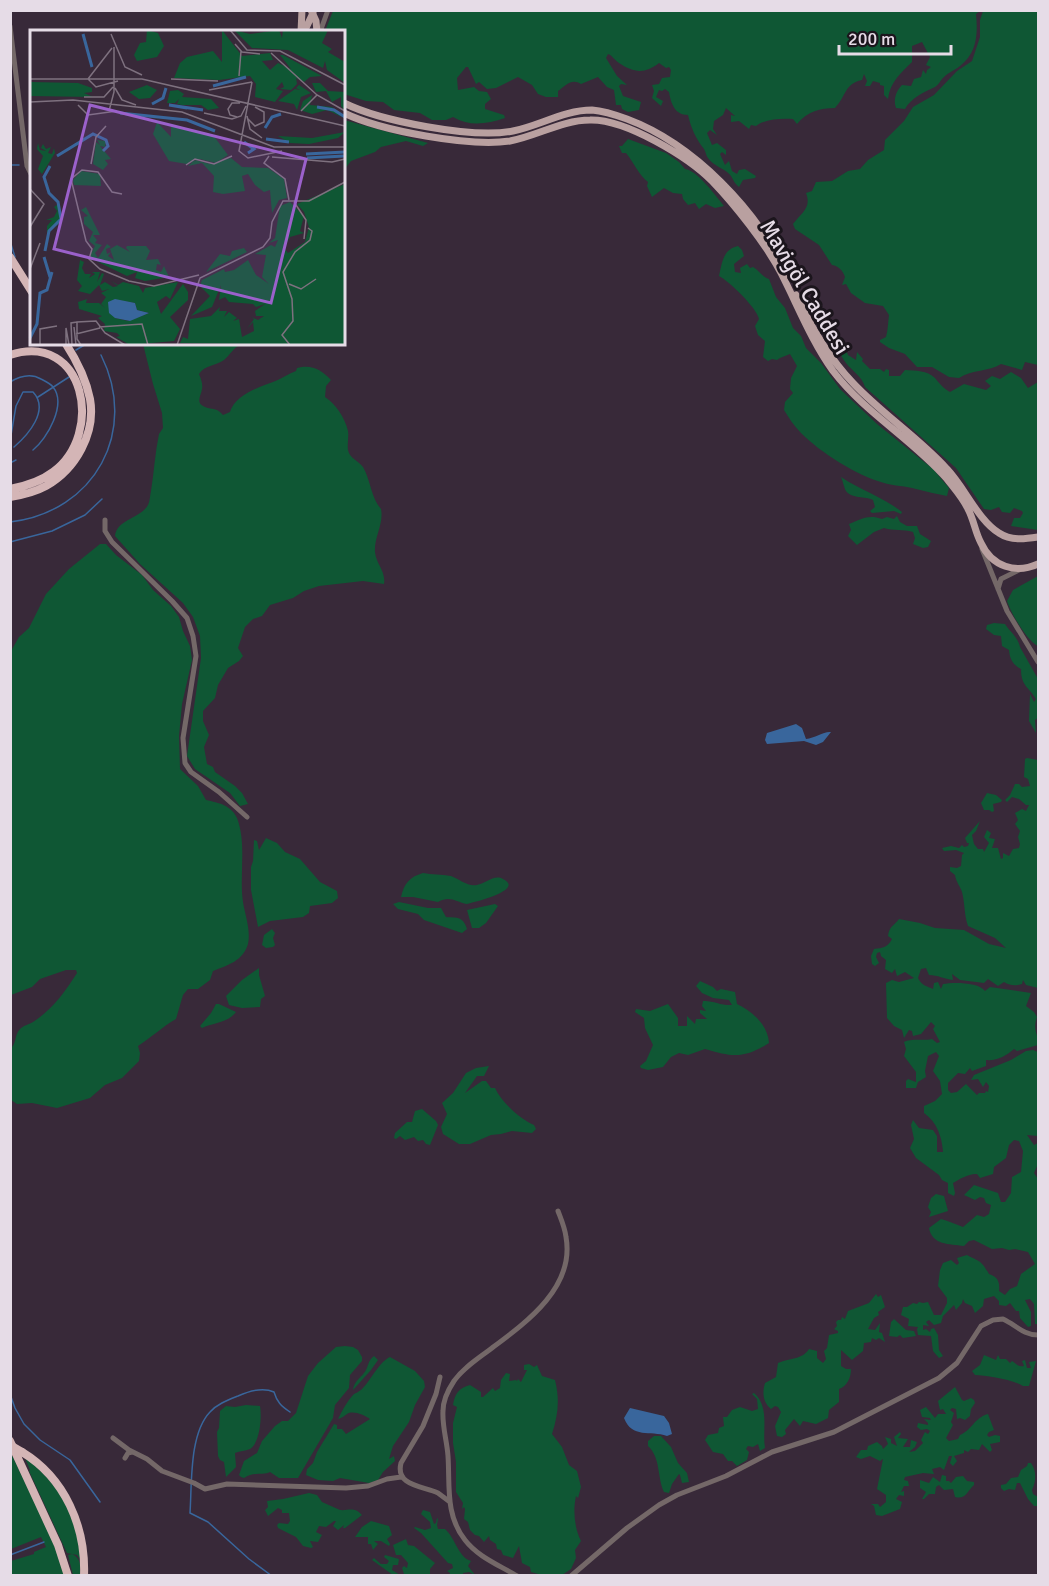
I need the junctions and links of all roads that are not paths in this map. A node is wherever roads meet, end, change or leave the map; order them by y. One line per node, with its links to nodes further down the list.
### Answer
1 (302, 10): 5 (main road)
2 (328, 10): 8 (street)
3 (313, 11): 6 (main road); 7 (main road)
4 (10, 26): 11 (street)
5 (303, 30)
6 (304, 30)
7 (318, 30)
8 (319, 30)
9 (345, 104): 19 (main road, Mavigöl Caddesi)
10 (345, 113): 21 (main road, Mavigöl Caddesi)
11 (30, 172)
12 (10, 257): 13 (highway)
13 (30, 289)
14 (67, 345): 17 (highway)
15 (10, 355): 16 (highway)
16 (10, 489)
17 (10, 497)
18 (105, 520): 26 (street)
19 (998, 532): 20 (main road); 21 (main road)
20 (1038, 537)
21 (980, 543): 23 (main road, Mavigöl Caddesi); 24 (street)
22 (1038, 564): 23 (main road)
23 (1021, 569): 24 (street)
24 (998, 590): 25 (street)
25 (1038, 662)
26 (247, 817)
27 (558, 1210): 35 (street)
28 (1038, 1335): 39 (street)
29 (440, 1377): 34 (street)
30 (113, 1438): 32 (street)
31 (10, 1443): 36 (highway); 37 (highway, bridge)
32 (134, 1452): 33 (street); 34 (street)
33 (124, 1458)
34 (401, 1477): 35 (street)
35 (450, 1502): 38 (street)
36 (68, 1575)
37 (84, 1575)
38 (517, 1575)
39 (572, 1575)

